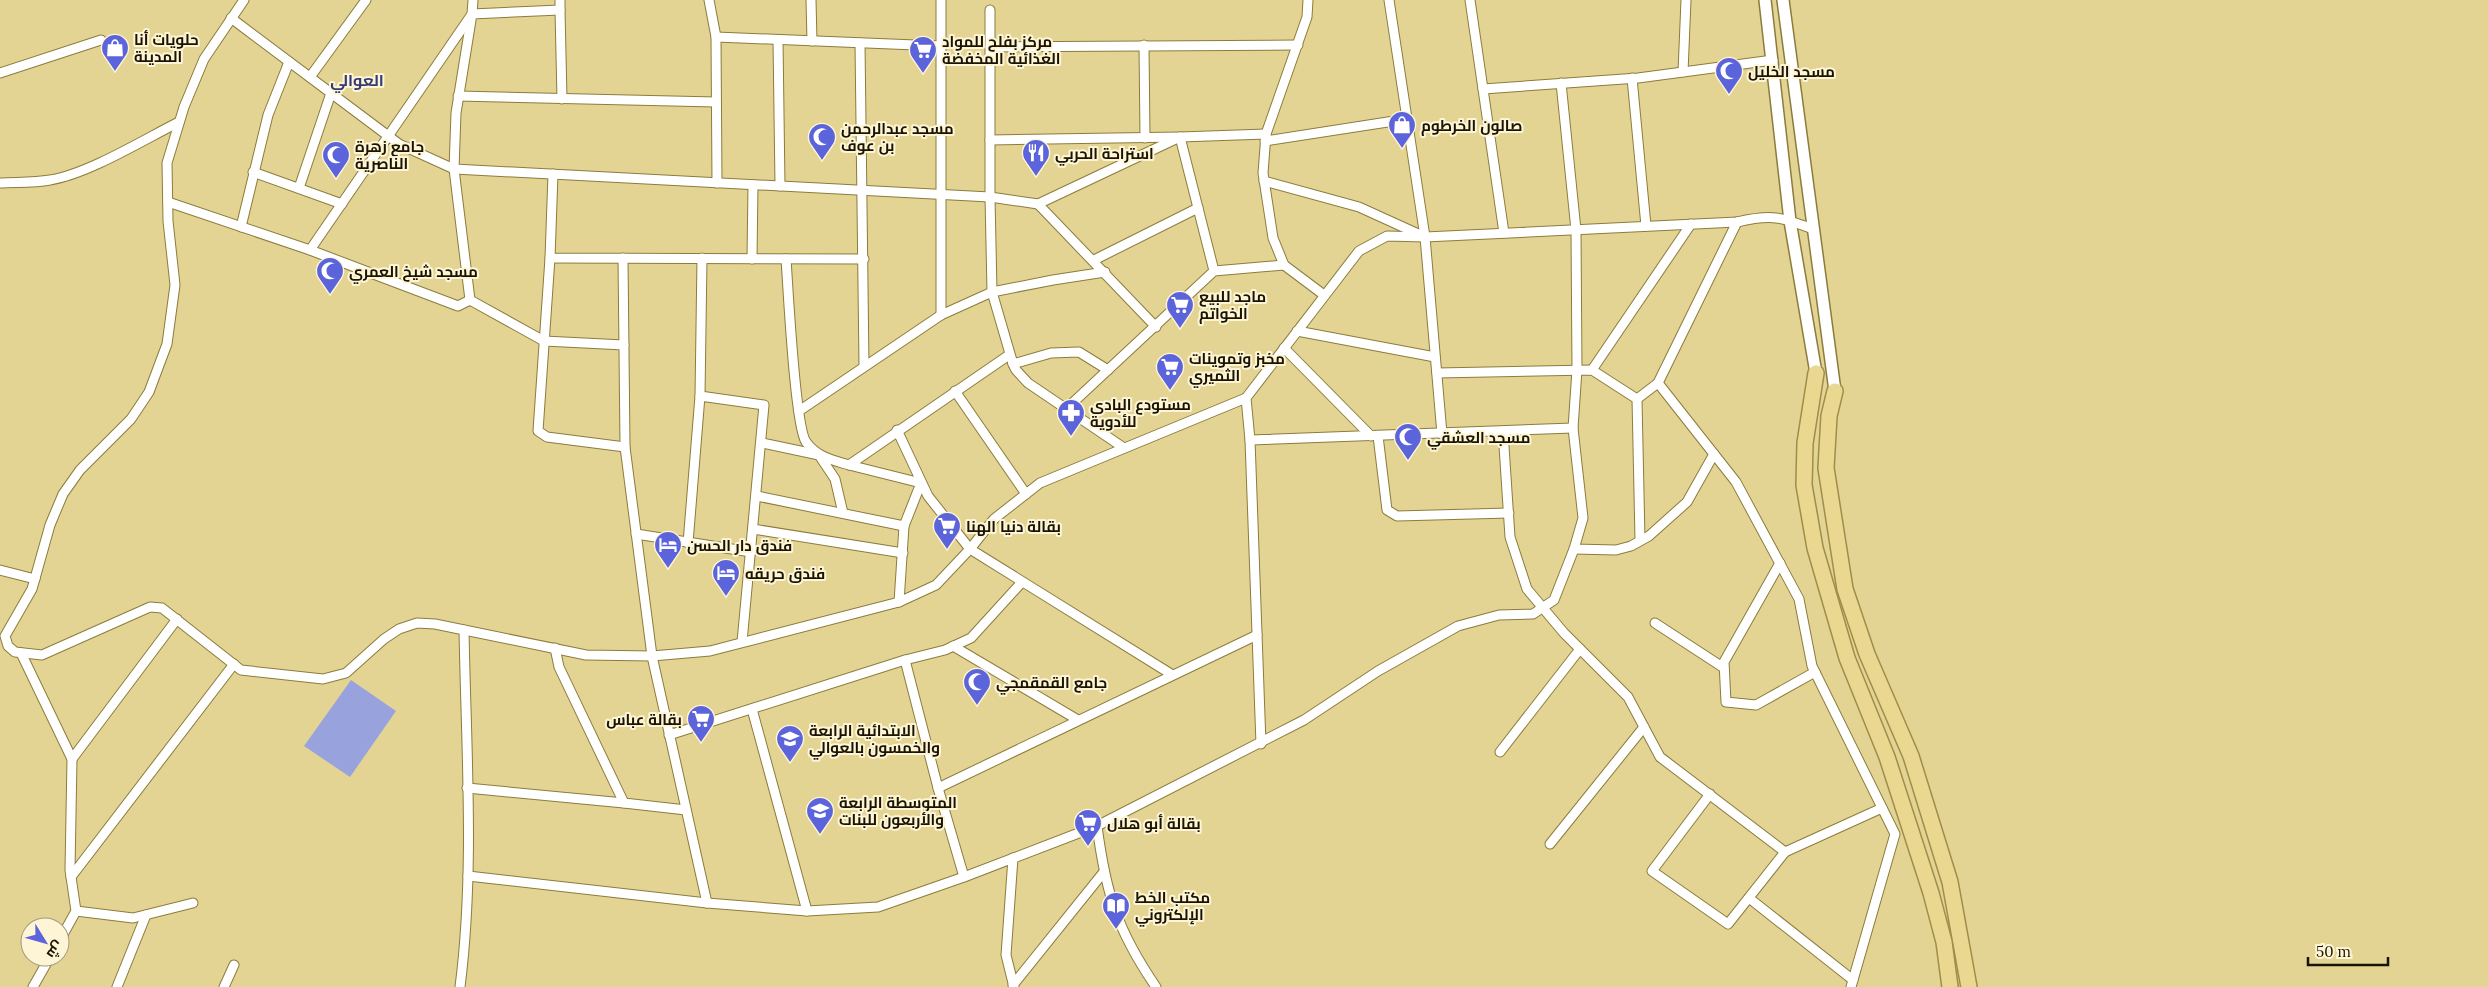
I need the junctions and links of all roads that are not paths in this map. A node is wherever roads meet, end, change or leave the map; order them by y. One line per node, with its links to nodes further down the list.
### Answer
1 (244, 0): 17 (street)
2 (366, 0): 31 (street)
3 (560, 0): 14 (street)
4 (707, 0): 18 (street)
5 (811, 0): 21 (street)
6 (941, 0): 25 (street)
7 (1308, 0): 24 (street)
8 (1389, 0): 39 (street)
9 (1470, 0): 34 (street)
10 (1686, 0): 30 (street)
11 (1765, 0): 27 (street)
12 (1783, 0): 67 (street)
13 (471, 1): 16 (street)
14 (560, 10): 16 (street); 37 (street)
15 (990, 10): 26 (street)
16 (472, 14): 36 (street); 41 (street)
17 (231, 18): 28 (street); 40 (street)
18 (716, 37): 20 (street); 38 (street)
19 (101, 40): 29 (street)
20 (778, 40): 21 (street); 53 (street)
21 (812, 41): 22 (street)
22 (860, 43): 25 (street); 55 (street)
23 (1144, 45): 24 (street); 26 (street); 44 (street)
24 (1298, 45): 43 (street)
25 (940, 46): 56 (street)
26 (990, 47): 45 (street)
27 (1774, 60): 30 (street); 62 (street)
28 (289, 62): 31 (street); 47 (street)
29 (0, 72)
30 (1683, 72): 32 (street)
31 (310, 77): 35 (street)
32 (1632, 78): 33 (street); 65 (street)
33 (1561, 83): 34 (street); 68 (street)
34 (1483, 89): 69 (street)
35 (331, 93): 41 (street); 54 (street)
36 (458, 96): 37 (street); 46 (street)
37 (562, 99): 38 (street)
38 (716, 102): 51 (street)
39 (1407, 119): 43 (street); 70 (street)
40 (179, 122): 50 (street); 58 (street)
41 (388, 136): 46 (street); 59 (street)
42 (1180, 137): 43 (street); 44 (street); 60 (street); 61 (street)
43 (1266, 137): 49 (street)
44 (1145, 138): 45 (street)
45 (990, 140): 57 (street)
46 (454, 169): 48 (street); 84 (street)
47 (253, 172): 54 (street); 66 (street)
48 (553, 174): 51 (street); 72 (street)
49 (1264, 181): 70 (street); 79 (street)
50 (0, 183)
51 (717, 183): 52 (street)
52 (753, 185): 53 (street); 75 (street)
53 (780, 186): 55 (street)
54 (299, 188): 59 (street)
55 (863, 191): 56 (street); 77 (street)
56 (940, 195): 57 (street); 85 (street)
57 (990, 197): 60 (street); 82 (street)
58 (168, 202): 66 (street); 135 (street)
59 (342, 204): 71 (street)
60 (1038, 204): 78 (street)
61 (1198, 208): 78 (street); 80 (street)
62 (1790, 220): 63 (street); 67 (street); 98 (street)
63 (1737, 222): 64 (street); 99 (street)
64 (1691, 224): 65 (street); 96 (street)
65 (1646, 226): 68 (street)
66 (241, 227): 71 (street)
67 (1814, 229): 101 (street)
68 (1576, 230): 69 (street); 95 (street)
69 (1504, 233): 70 (street)
70 (1425, 237): 83 (street); 91 (street)
71 (310, 250): 84 (street)
72 (550, 258): 73 (street); 88 (street)
73 (623, 258): 74 (street); 89 (street)
74 (702, 258): 75 (street); 102 (street)
75 (752, 258): 76 (street)
76 (786, 259): 77 (street); 106 (street)
77 (864, 259): 93 (street)
78 (1094, 260): 81 (street)
79 (1284, 265): 80 (street); 83 (street)
80 (1214, 271): 86 (street)
81 (1106, 272): 82 (street); 86 (street)
82 (992, 292): 85 (street); 92 (street)
83 (1324, 295): 87 (street)
84 (470, 300): 88 (street)
85 (940, 315): 93 (street)
86 (1156, 327): 94 (street)
87 (1297, 330): 90 (street); 91 (street)
88 (544, 342): 89 (street); 114 (street)
89 (624, 345): 114 (street)
90 (1284, 348): 103 (street); 111 (street)
91 (1436, 357): 97 (street)
92 (1011, 359): 94 (street); 100 (street); 105 (street)
93 (864, 366): 106 (street)
94 (1108, 370): 105 (street)
95 (1577, 370): 96 (street); 97 (street); 107 (street)
96 (1592, 370): 104 (street)
97 (1437, 373): 110 (street)
98 (1816, 374): 192 (highway)
99 (1658, 383): 104 (street); 116 (street)
100 (955, 391): 108 (street); 120 (street)
101 (1835, 391): 193 (highway)
102 (700, 396): 113 (street); 128 (street)
103 (1246, 398): 112 (street); 115 (street)
104 (1637, 398): 127 (street)
105 (1066, 409): 115 (street)
106 (799, 410): 117 (street)
107 (1573, 428): 109 (street); 130 (street)
108 (897, 430): 118 (street); 119 (street)
109 (1503, 431): 110 (street); 123 (street)
110 (1442, 434): 111 (street)
111 (1374, 436): 112 (street); 123 (street)
112 (1250, 440): 142 (street)
113 (762, 443): 117 (street); 121 (street)
114 (625, 447): 126 (street)
115 (1124, 448): 120 (street)
116 (1714, 454): 127 (street); 133 (street)
117 (819, 455): 118 (street); 122 (street)
118 (849, 465): 119 (street)
119 (921, 483): 124 (street); 129 (street)
120 (1026, 494): 129 (street)
121 (757, 496): 122 (street); 125 (street)
122 (843, 513): 124 (street)
123 (1509, 513): 138 (street)
124 (904, 526): 132 (street)
125 (753, 529): 131 (street); 132 (street)
126 (636, 534): 128 (street); 149 (street)
127 (1640, 540): 130 (street)
128 (688, 543): 131 (street)
129 (970, 549): 136 (street); 137 (street)
130 (1574, 550): 138 (street)
131 (751, 552): 143 (street)
132 (903, 553): 137 (street)
133 (1780, 563): 152 (street); 153 (street)
134 (0, 570): 135 (street)
135 (35, 578): 144 (street)
136 (1022, 582): 145 (street); 154 (street)
137 (899, 602): 143 (street)
138 (1543, 608): 147 (street); 159 (street)
139 (177, 620): 148 (street); 151 (street); 161 (street)
140 (1655, 623): 152 (street)
141 (464, 630): 146 (street); 151 (street); 162 (street)
142 (1257, 635): 154 (street); 159 (street)
143 (742, 642): 149 (street)
144 (4, 646): 148 (street)
145 (953, 646): 150 (street); 156 (street)
146 (555, 648): 149 (street); 165 (street)
147 (1580, 649): 157 (street); 160 (street)
148 (21, 654): 161 (street)
149 (652, 656): 158 (street)
150 (906, 660): 155 (street); 163 (street)
151 (234, 664): 175 (street)
152 (1724, 668): 153 (street)
153 (1815, 672): 166 (street)
154 (1172, 674): 156 (street)
155 (752, 709): 158 (street); 180 (street)
156 (1078, 720): 163 (street)
157 (1644, 727): 164 (street); 169 (street)
158 (669, 734): 167 (street)
159 (1261, 744): 168 (street)
160 (1500, 752)
161 (72, 760): 175 (street)
162 (466, 788): 165 (street); 173 (street)
163 (938, 788): 174 (street)
164 (1710, 794): 170 (street); 176 (street)
165 (624, 803): 167 (street)
166 (1882, 808): 170 (street); 185 (street)
167 (686, 810): 178 (street)
168 (1096, 826): 171 (street); 172 (street)
169 (1550, 844)
170 (1785, 852): 176 (street)
171 (1013, 858): 174 (street); 186 (street)
172 (1103, 873): 186 (street); 191 (street)
173 (468, 876): 178 (street); 190 (street)
174 (964, 877): 180 (street)
175 (71, 878): 179 (street)
176 (1749, 898): 185 (street)
177 (193, 903): 181 (street)
178 (707, 903): 180 (street)
179 (76, 911): 181 (street); 182 (street)
180 (806, 911)
181 (146, 915): 188 (street)
182 (70, 922)
183 (234, 965): 189 (street)
184 (44, 967): 187 (street)
185 (1852, 984)
186 (1013, 986)
187 (33, 987)
188 (116, 987)
189 (224, 987)
190 (460, 987)
191 (1156, 987)
192 (1950, 987)
193 (1969, 987)

